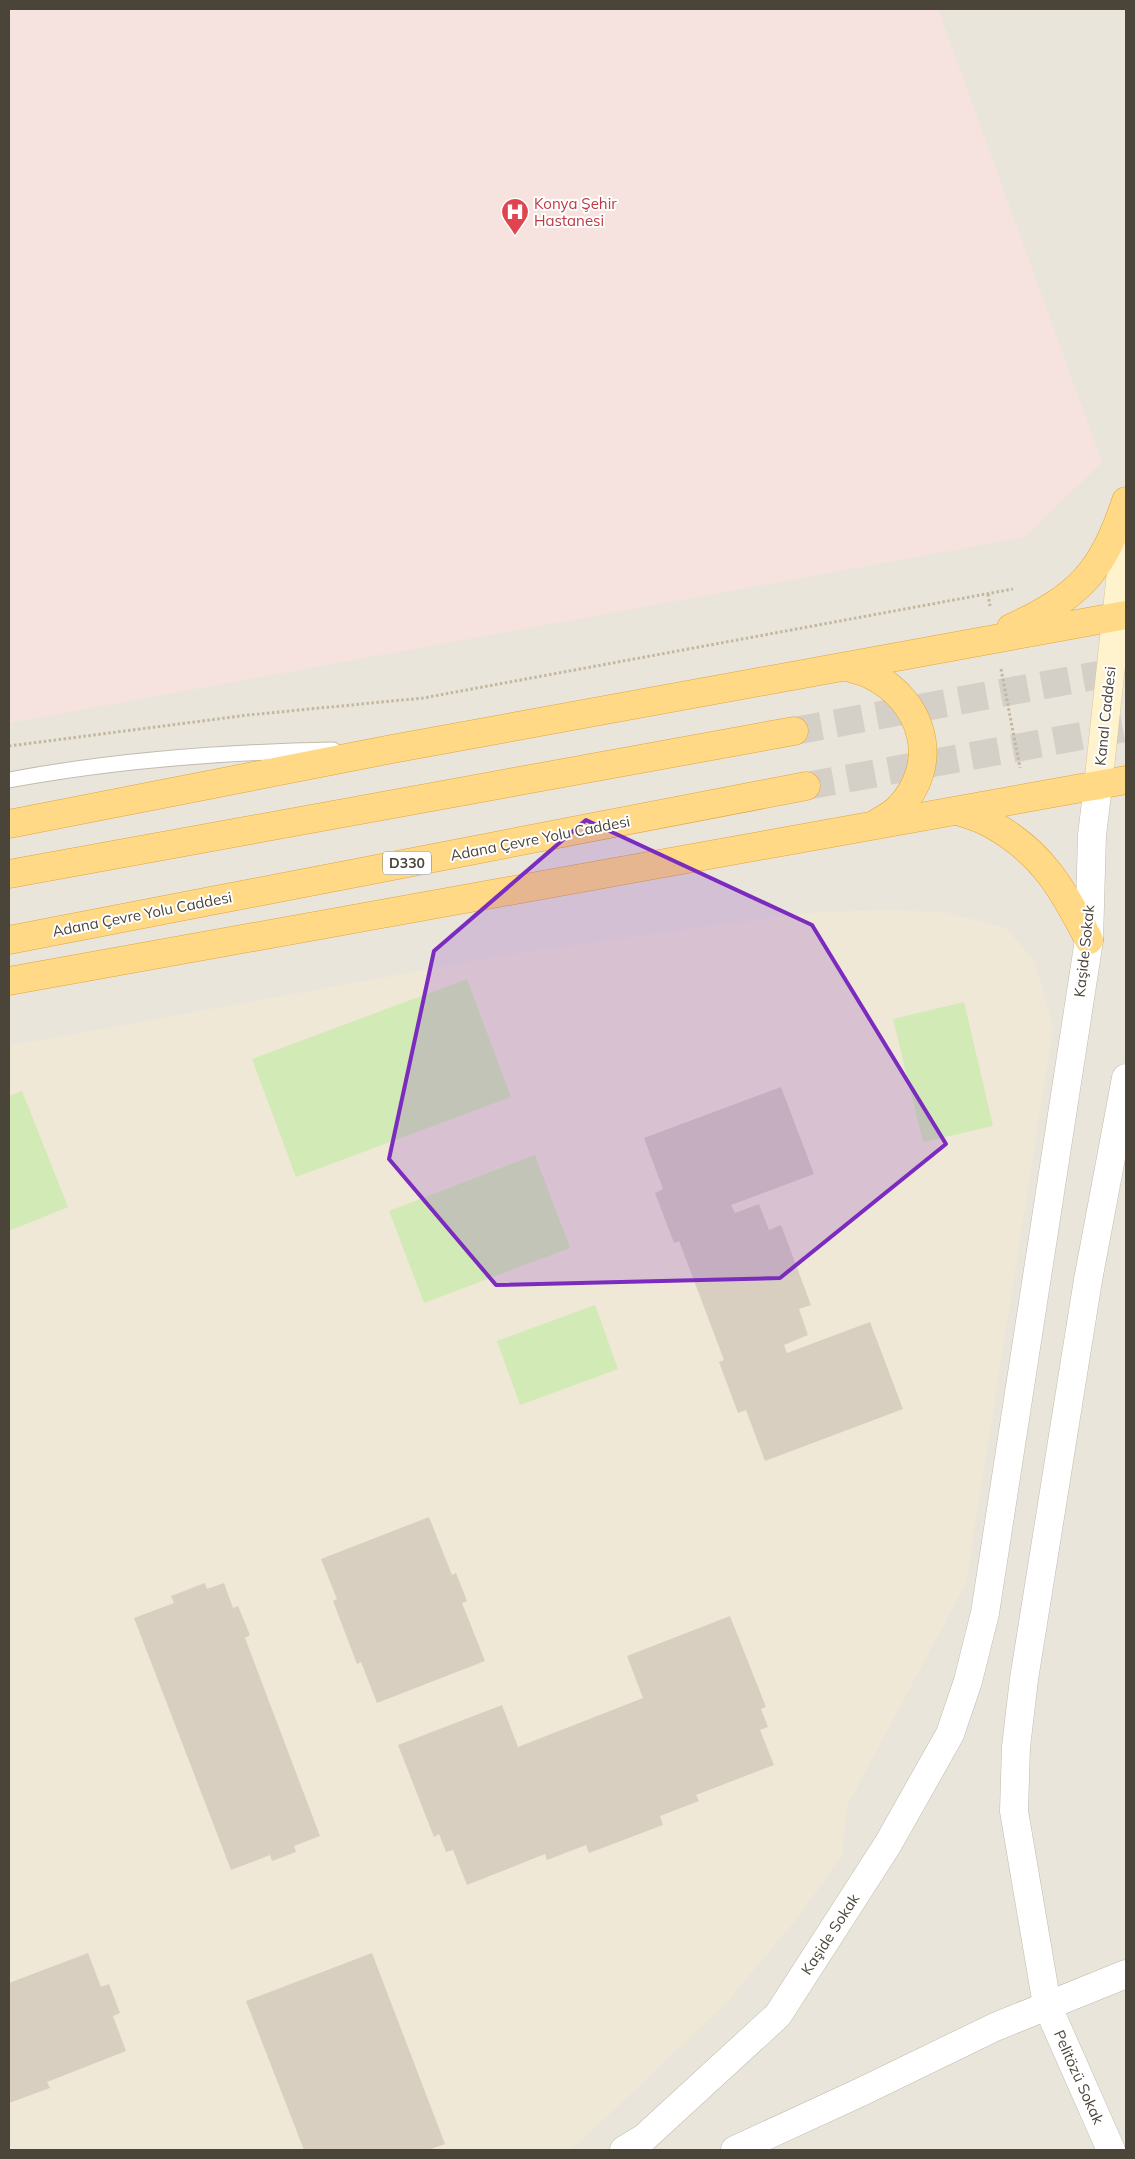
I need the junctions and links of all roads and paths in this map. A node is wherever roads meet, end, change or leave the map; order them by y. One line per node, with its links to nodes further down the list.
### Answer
1 (1126, 501): 6 (highway)
2 (1126, 527): 5 (main road, Kanal Caddesi)
3 (1015, 589): 4 (path)
4 (988, 594): 6 (path); 9 (path)
5 (1121, 616): 6 (highway); 14 (main road, Kanal Caddesi)
6 (989, 639): 7 (highway); 15 (path)
7 (847, 667): 10 (highway); 18 (highway)
8 (794, 731): 19 (highway)
9 (9, 746)
10 (392, 749): 11 (lane); 17 (highway)
11 (9, 780)
12 (1126, 780): 14 (highway)
13 (806, 786): 20 (highway, Adana Çevre Yolu Caddesi / D330)
14 (1098, 786): 15 (highway); 21 (street, Kaşide Sokak)
15 (1026, 799): 16 (highway)
16 (958, 811): 18 (highway); 21 (highway)
17 (9, 824)
18 (875, 825): 22 (highway)
19 (9, 874)
20 (9, 940)
21 (1089, 940): 26 (street, Kaşide Sokak)
22 (9, 980)
23 (1126, 1078): 25 (street, Pelitözü Sokak)
24 (1126, 1974): 25 (street)
25 (1047, 2005): 27 (street); 28 (street, Pelitözü Sokak)
26 (624, 2150)
27 (735, 2150)
28 (1111, 2150)

